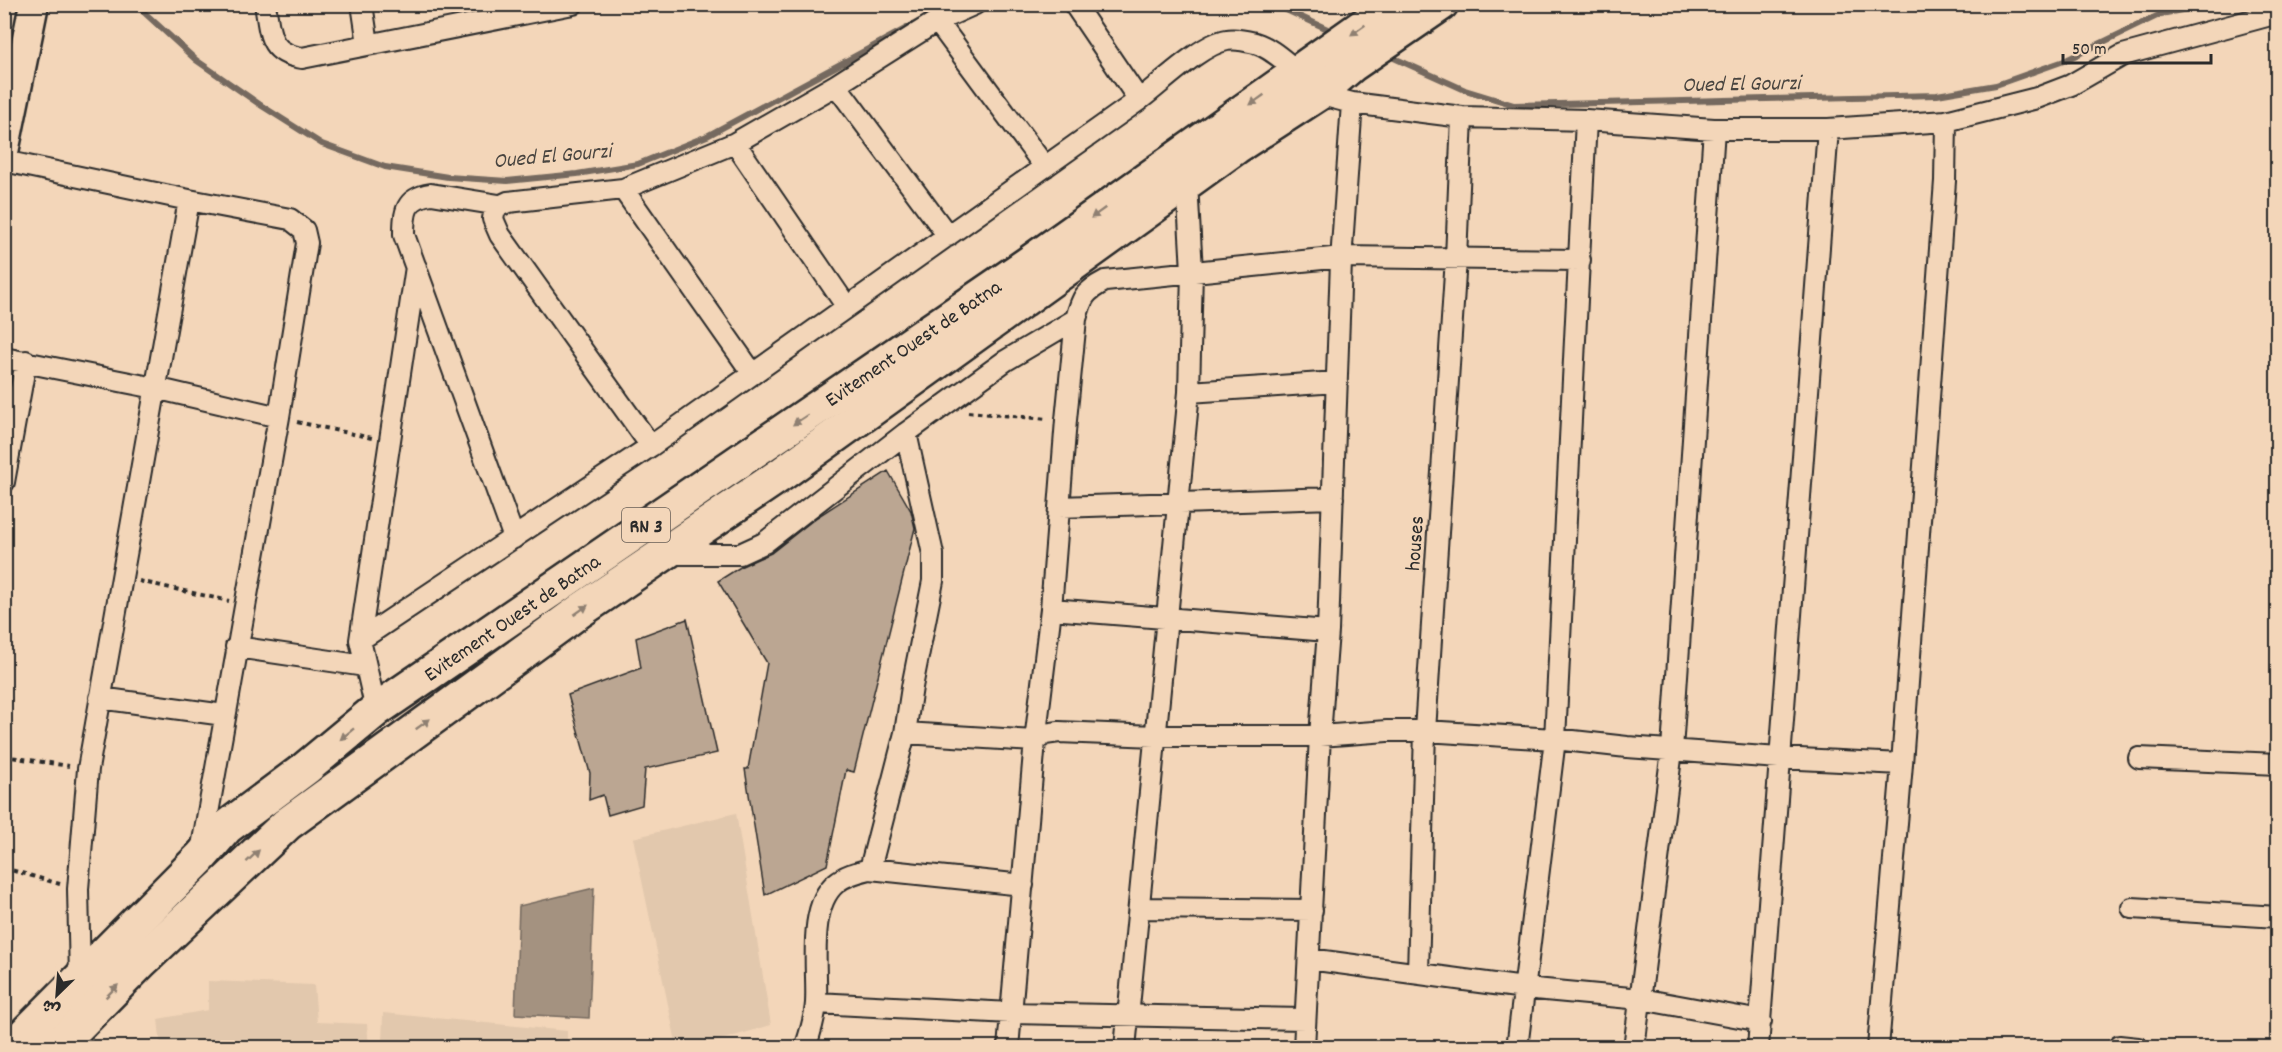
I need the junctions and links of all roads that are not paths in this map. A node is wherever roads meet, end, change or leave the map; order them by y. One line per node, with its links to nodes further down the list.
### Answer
1 (34, 4): 23 (street)
2 (265, 4): 12 (street)
3 (362, 4): 12 (street)
4 (573, 4): 8 (street)
5 (975, 4): 11 (street)
6 (1074, 4): 15 (street)
7 (1441, 4): 10 (highway, RN 3)
8 (512, 11): 12 (street)
9 (2277, 13): 19 (street)
10 (1405, 14): 13 (highway, RN 3)
11 (937, 21): 14 (street); 25 (street)
12 (368, 44)
13 (1323, 72): 15 (street); 16 (street); 26 (highway, Evitement Ouest de Batna / RN 3); 61 (highway, Evitement Ouest de Batna / RN 3, one-way to 61)
14 (836, 85): 22 (street); 30 (street)
15 (1139, 100): 25 (street)
16 (1352, 103): 17 (street); 31 (street)
17 (1462, 117): 18 (street); 32 (street, houses)
18 (1586, 120): 20 (street); 33 (street)
19 (1946, 122): 21 (street); 72 (street)
20 (1714, 129): 21 (street); 69 (street)
21 (1828, 129): 70 (street)
22 (735, 143): 27 (street); 37 (street)
23 (4, 152)
24 (4, 160): 28 (street)
25 (1045, 167): 30 (street)
26 (1188, 183): 35 (street); 36 (highway, Evitement Ouest de Batna / RN 3)
27 (623, 189): 29 (street); 41 (street)
28 (189, 200): 43 (street); 45 (street)
29 (499, 205): 34 (street); 47 (street)
30 (948, 236): 37 (street)
31 (1342, 257): 32 (street); 35 (street); 42 (street)
32 (1456, 258): 33 (street); 63 (street, houses)
33 (1580, 260): 67 (street)
34 (416, 267): 52 (street); 57 (street)
35 (1192, 270): 36 (street); 44 (street)
36 (1075, 281): 38 (street); 53 (highway, Evitement Ouest de Batna / RN 3)
37 (847, 308): 41 (street)
38 (1076, 319): 46 (street); 51 (street)
39 (4, 358): 40 (street)
40 (26, 361): 43 (street); 48 (street)
41 (753, 374): 47 (street)
42 (1337, 382): 44 (street); 49 (street)
43 (155, 388): 45 (street); 60 (street)
44 (1189, 392): 50 (street)
45 (279, 417): 58 (street)
46 (906, 433): 53 (street); 64 (street)
47 (651, 446): 52 (street)
48 (4, 482)
49 (1333, 498): 50 (street); 56 (street)
50 (1178, 502): 51 (street); 55 (street)
51 (1059, 507): 54 (street)
52 (514, 538): 57 (street)
53 (666, 554): 92 (highway, Evitement Ouest de Batna / RN 3, one-way to 53)
54 (1051, 609): 55 (street); 68 (street)
55 (1167, 619): 56 (street); 65 (street)
56 (1328, 631): 66 (street)
57 (360, 640): 59 (street)
58 (236, 647): 59 (street); 62 (street)
59 (365, 666): 61 (street)
60 (100, 698): 62 (street); 83 (street)
61 (376, 710): 74 (highway, Evitement Ouest de Batna / RN 3, one-way to 74)
62 (224, 715): 74 (street)
63 (1425, 731): 66 (street); 67 (street); 82 (street, houses)
64 (905, 733): 68 (street); 75 (street)
65 (1155, 735): 66 (street); 68 (street); 77 (street)
66 (1320, 736): 79 (street)
67 (1555, 739): 69 (street); 84 (street)
68 (1035, 741): 76 (street)
69 (1672, 750): 70 (street); 85 (street)
70 (1779, 758): 72 (street); 90 (street)
71 (2139, 758): 73 (street)
72 (1902, 764): 100 (street)
73 (2277, 764)
74 (200, 858): 83 (highway, Evitement Ouest de Batna / RN 3)
75 (870, 869): 76 (street); 86 (street)
76 (1023, 885): 87 (street)
77 (1140, 908): 79 (street); 88 (street)
78 (2132, 908): 80 (street)
79 (1312, 910): 81 (street)
80 (2277, 917)
81 (1309, 959): 82 (street); 89 (street)
82 (1418, 972): 84 (street)
83 (80, 978): 91 (highway, Evitement Ouest de Batna / RN 3)
84 (1524, 988): 85 (street); 97 (street)
85 (1641, 999): 90 (street); 98 (street)
86 (816, 1003): 87 (street); 93 (street)
87 (1011, 1013): 88 (street); 94 (street)
88 (1129, 1015): 89 (street); 95 (street)
89 (1305, 1019): 96 (street)
90 (1761, 1021): 99 (street)
91 (11, 1047)
92 (56, 1047)
93 (805, 1047)
94 (1008, 1047)
95 (1125, 1047)
96 (1304, 1047)
97 (1516, 1047)
98 (1634, 1047)
99 (1758, 1047)
100 (1878, 1047)

